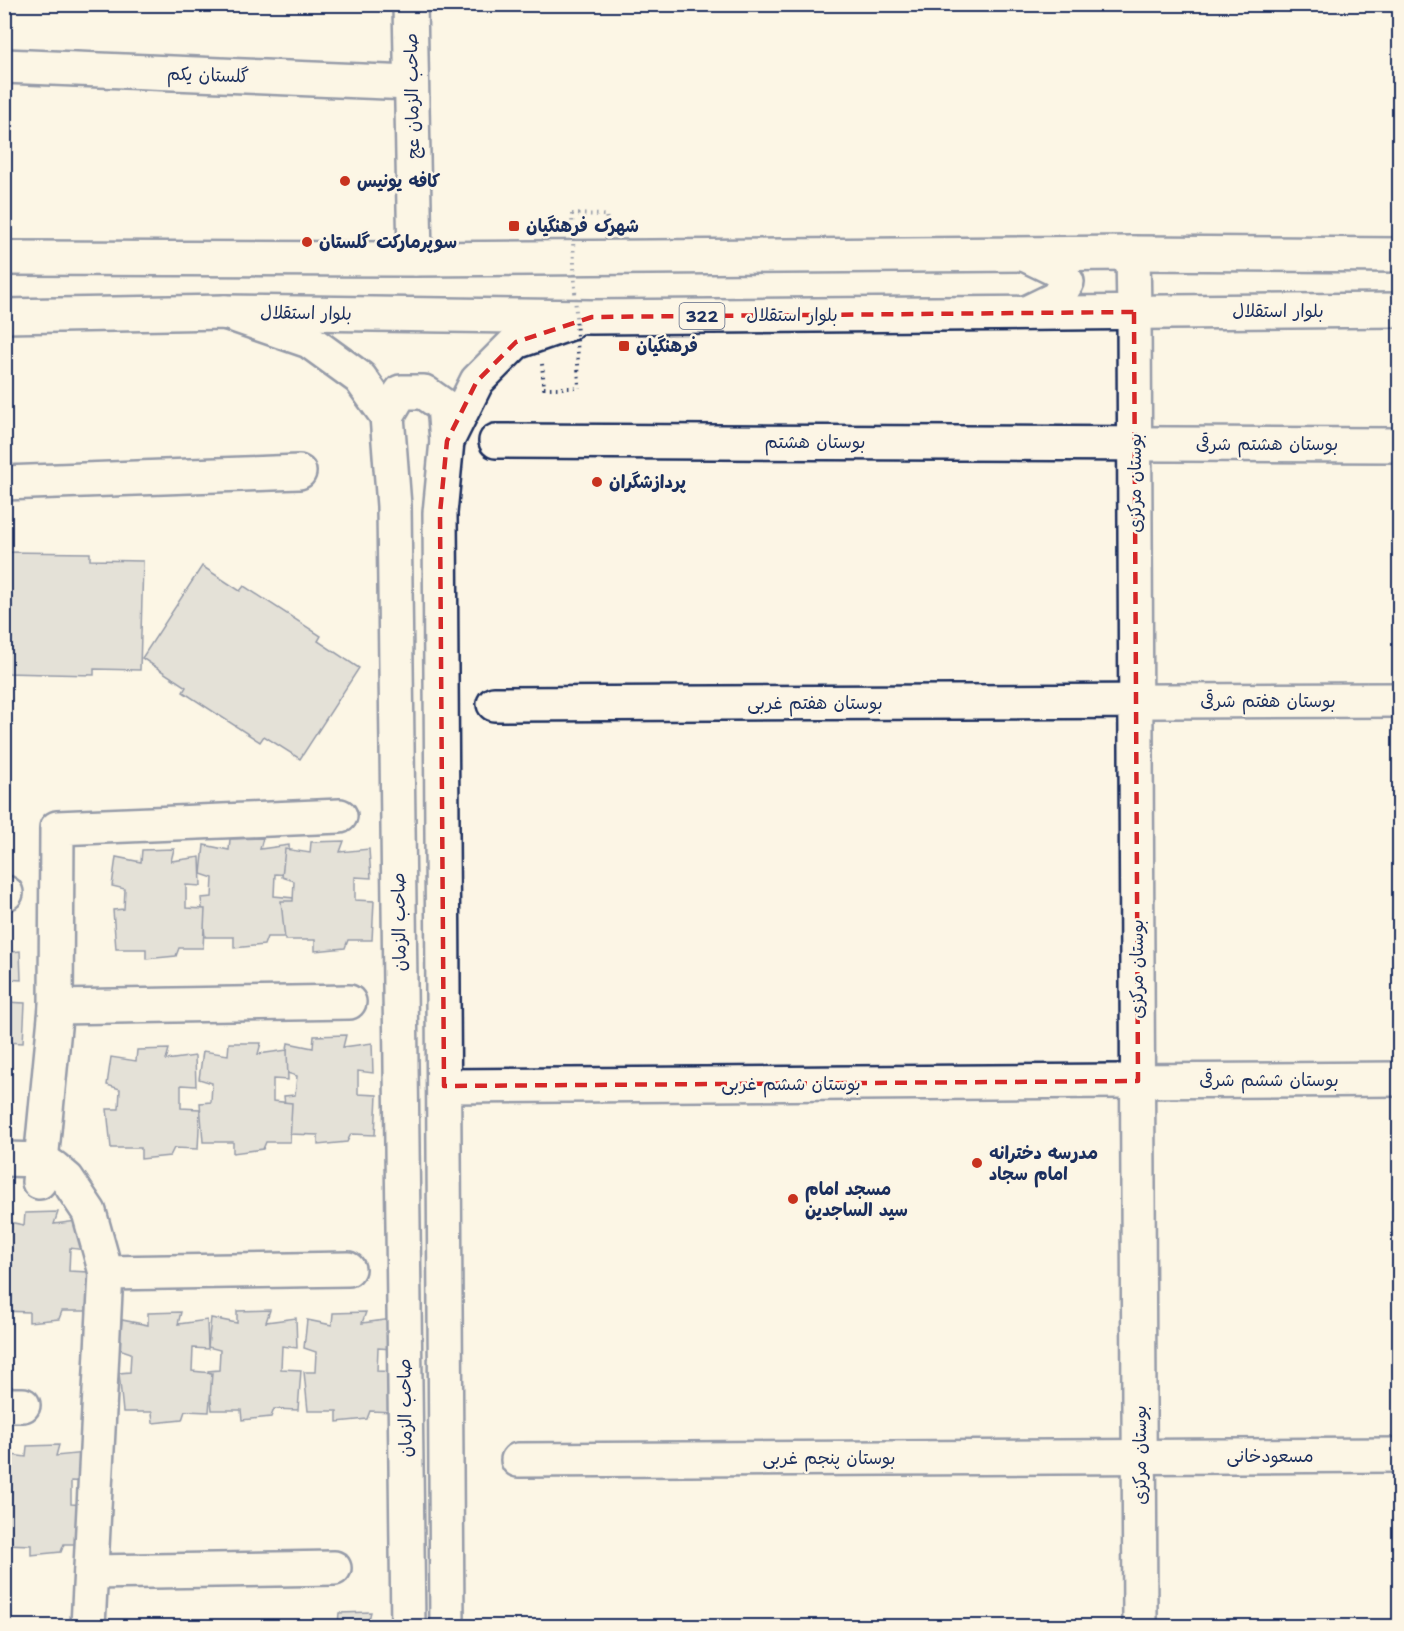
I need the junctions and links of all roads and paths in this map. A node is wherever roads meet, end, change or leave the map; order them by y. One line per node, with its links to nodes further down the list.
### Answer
1 (410, 4): 3 (main road, صاحب الزمان عج)
2 (4, 66): 3 (main road, گلستان یکم)
3 (411, 83): 9 (main road, صاحب الزمان عج)
4 (606, 215): 16 (path, bridge)
5 (1133, 253): 6 (main road); 7 (main road); 12 (main road, بوستان مرکزی)
6 (1024, 254): 9 (main road); 13 (main road)
7 (1400, 255)
8 (4, 258): 9 (main road)
9 (415, 258)
10 (1400, 310): 12 (main road, بلوار استقلال / 322)
11 (225, 312): 14 (main road, بلوار استقلال / 322); 15 (main road, بلوار استقلال / 322); 17 (main road)
12 (1134, 312): 13 (main road, بلوار استقلال / 322); 20 (main road, بوستان مرکزی)
13 (1026, 313): 15 (main road, بلوار استقلال / 322)
14 (4, 316)
15 (592, 317): 18 (main road)
16 (544, 388)
17 (387, 416): 18 (main road); 44 (main road, صاحب الزمان)
18 (447, 441): 32 (main road)
19 (496, 441): 20 (main road, بوستان هشتم)
20 (1135, 443): 21 (main road, بوستان هشتم شرقی); 25 (main road, بوستان مرکزی)
21 (1400, 445)
22 (299, 472): 23 (main road)
23 (4, 483)
24 (1400, 700): 25 (main road, بوستان هفتم شرقی)
25 (1136, 702): 26 (main road, بوستان هفتم غربی); 31 (main road, بوستان مرکزی)
26 (494, 704)
27 (340, 816): 29 (main road)
28 (349, 1002): 29 (main road)
29 (56, 1007): 34 (main road)
30 (1400, 1080): 31 (main road, بوستان ششم شرقی)
31 (1138, 1081): 32 (main road, بوستان ششم غربی); 39 (main road, بوستان مرکزی)
32 (444, 1086): 45 (main road)
33 (4, 1159): 34 (main road)
34 (49, 1173): 35 (main road); 37 (main road)
35 (4, 1181)
36 (348, 1269): 37 (main road)
37 (106, 1273): 42 (main road)
38 (1400, 1455): 39 (main road, مسعودخانی)
39 (1140, 1456): 40 (main road, بوستان پنجم غربی); 46 (main road, بوستان مرکزی)
40 (518, 1460)
41 (334, 1568): 42 (main road)
42 (91, 1572): 43 (main road)
43 (88, 1626)
44 (408, 1626)
45 (447, 1626)
46 (1140, 1626)

